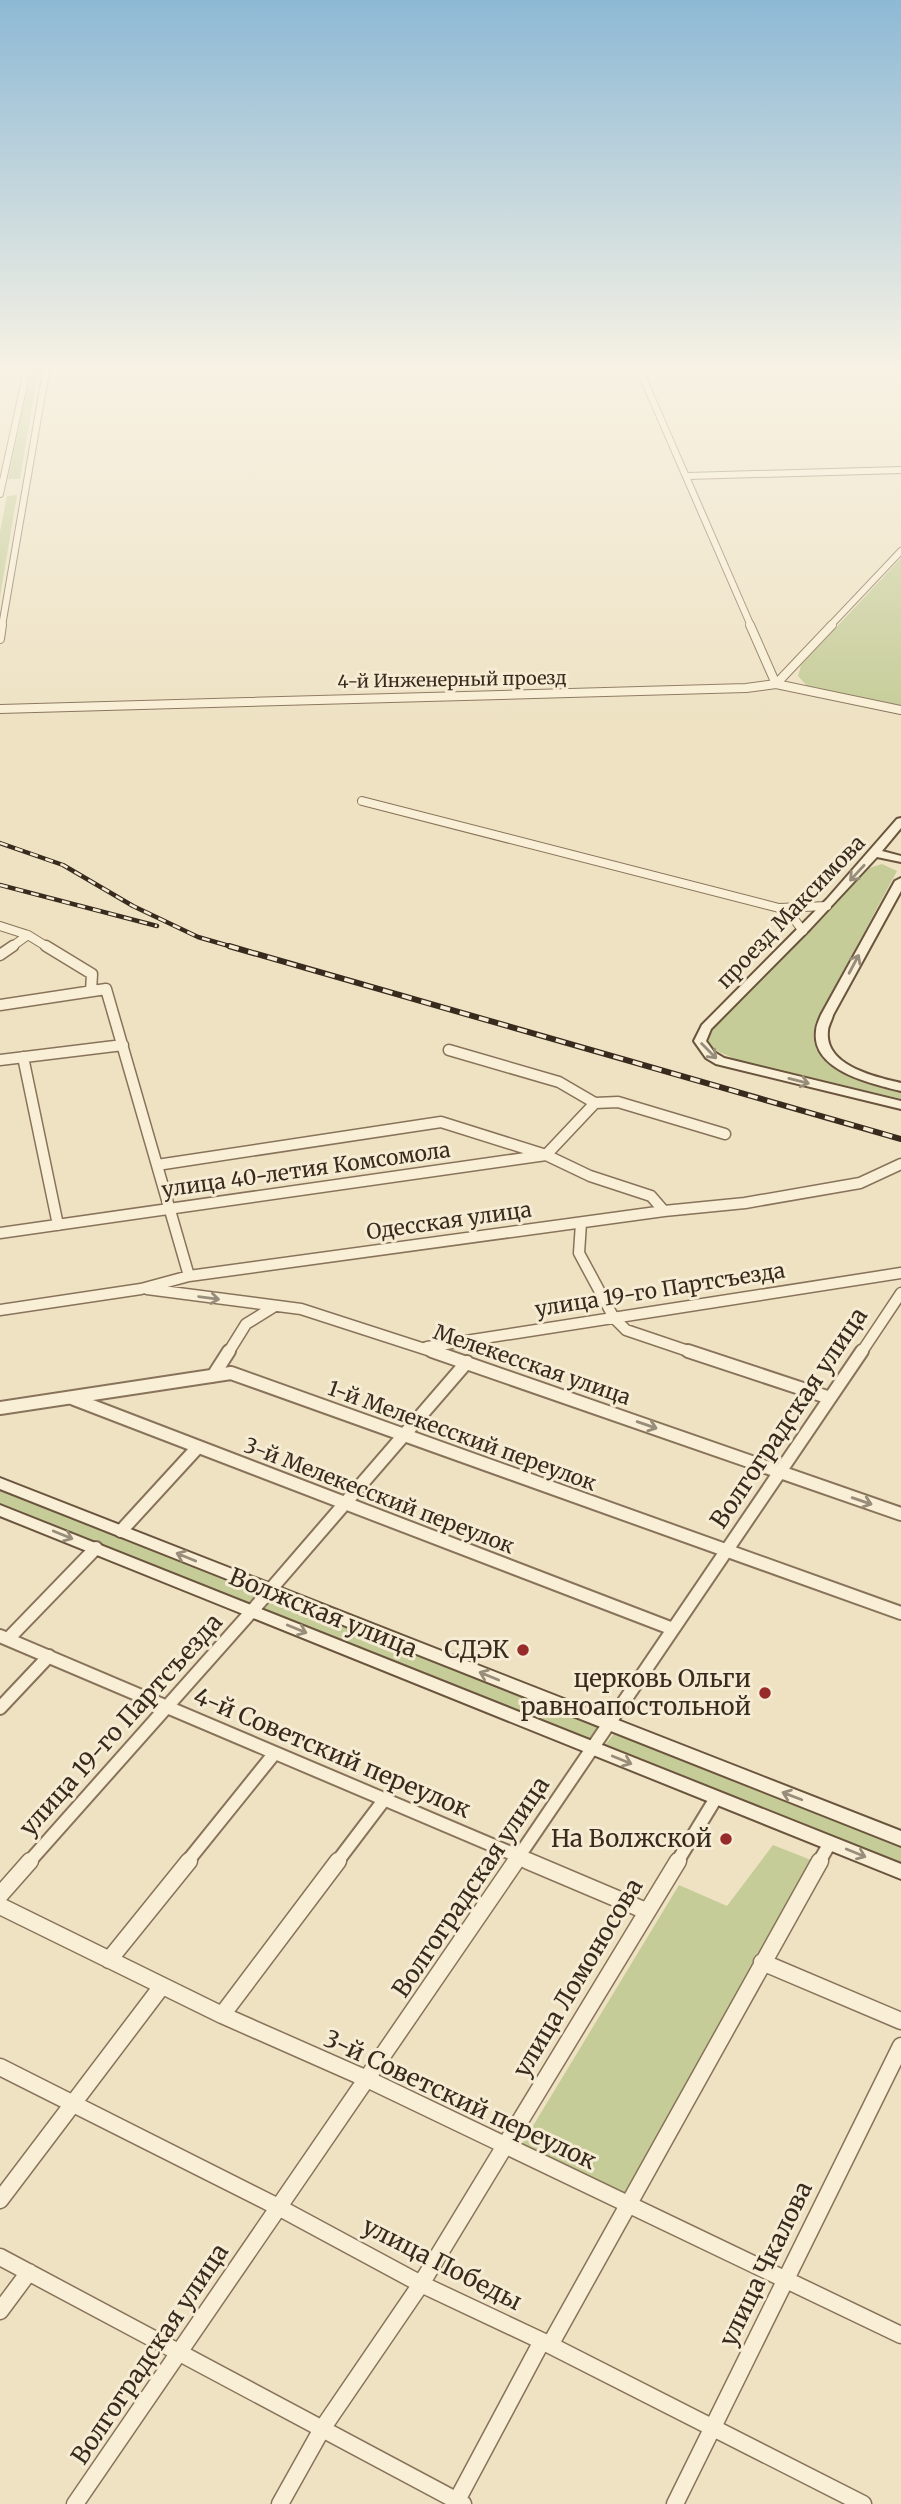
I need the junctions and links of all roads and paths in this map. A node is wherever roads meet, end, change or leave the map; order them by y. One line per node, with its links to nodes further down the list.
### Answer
1 (25, 487): 6 (street)
2 (20, 488): 4 (street)
3 (693, 488): 7 (street)
4 (1, 491)
5 (901, 551): 7 (street)
6 (0, 639)
7 (776, 684): 8 (street, 4-й Инженерный проезд); 9 (street, 4-й Инженерный проезд)
8 (0, 709)
9 (901, 710)
10 (362, 801): 16 (street)
11 (901, 821): 12 (main road, проезд Максимова)
12 (876, 853): 13 (main road); 15 (main road, проезд Максимова, one-way to 15)
13 (901, 859)
14 (901, 881): 27 (main road, one-way to 14)
15 (827, 906): 16 (street); 18 (main road, проезд Максимова)
16 (779, 908): 18 (street)
17 (0, 926): 19 (street)
18 (803, 931): 29 (main road, проезд Максимова, one-way to 29)
19 (28, 935): 20 (street); 21 (street)
20 (0, 955)
21 (91, 991): 22 (street); 23 (street)
22 (0, 1004)
23 (123, 1045): 25 (street); 33 (street)
24 (449, 1050): 28 (street)
25 (23, 1057): 26 (street); 37 (street)
26 (0, 1060)
27 (901, 1087)
28 (594, 1104): 30 (street); 31 (street)
29 (901, 1105)
30 (725, 1134)
31 (547, 1156): 33 (street); 34 (street, улица 40-летия Комсомола); 35 (street)
32 (901, 1164): 35 (street, Одесская улица)
33 (158, 1165): 34 (street)
34 (170, 1209): 37 (street, улица 40-летия Комсомола); 40 (street)
35 (664, 1211): 36 (street, Одесская улица)
36 (581, 1223): 40 (street, Одесская улица); 45 (street)
37 (58, 1225): 38 (street, улица 40-летия Комсомола)
38 (0, 1233)
39 (901, 1273): 45 (street, улица 19-го Партсъезда)
40 (189, 1276): 41 (street, Одесская улица)
41 (141, 1289): 43 (street, Мелекесская улица, one-way to 43); 44 (street, Одесская улица)
42 (901, 1293): 50 (street, Волгоградская улица)
43 (275, 1306): 46 (street, Мелекесская улица); 48 (street)
44 (0, 1310)
45 (614, 1318): 46 (street, улица 19-го Партсъезда); 50 (street)
46 (425, 1347): 47 (street, Мелекесская улица)
47 (467, 1362): 52 (street, улица 19-го Партсъезда); 54 (street, Мелекесская улица, one-way to 54)
48 (213, 1376): 49 (street, 1-й Мелекесский переулок); 52 (street, 1-й Мелекесский переулок)
49 (71, 1398): 51 (street, 1-й Мелекесский переулок); 53 (street, 3-й Мелекесский переулок)
50 (831, 1398): 54 (street, Волгоградская улица)
51 (0, 1408)
52 (404, 1435): 56 (street, улица 19-го Партсъезда); 61 (street, 1-й Мелекесский переулок)
53 (198, 1447): 56 (street, 3-й Мелекесский переулок); 59 (street)
54 (780, 1472): 58 (street, Мелекесская улица, one-way to 58); 61 (street, Волгоградская улица)
55 (0, 1483): 59 (main road, Волжская улица)
56 (345, 1504): 62 (street, улица 19-го Партсъезда); 65 (street, 3-й Мелекесский переулок)
57 (0, 1510): 60 (main road, Волжская улица, one-way to 60)
58 (901, 1514)
59 (121, 1531): 62 (main road, Волжская улица, one-way to 59)
60 (96, 1548): 63 (main road, Волжская улица); 66 (street)
61 (727, 1550): 64 (street, 1-й Мелекесский переулок); 65 (street, Волгоградская улица)
62 (270, 1590): 63 (street, улица 19-го Партсъезда); 70 (main road, Волжская улица, one-way to 62)
63 (252, 1611): 68 (street, улица 19-го Партсъезда); 71 (main road, Волжская улица, one-way to 71)
64 (901, 1613)
65 (673, 1629): 70 (street, Волгоградская улица)
66 (4, 1637): 67 (street, 4-й Советский переулок)
67 (49, 1656): 68 (street, 4-й Советский переулок); 69 (street)
68 (167, 1707): 72 (street, 4-й Советский переулок); 79 (street, улица 19-го Партсъезда)
69 (0, 1708)
70 (609, 1724): 71 (street, Волгоградская улица); 75 (main road, Волжская улица, one-way to 70)
71 (593, 1748): 73 (main road, Волжская улица, one-way to 73); 77 (street, Волгоградская улица)
72 (274, 1754): 74 (street, 4-й Советский переулок); 82 (street)
73 (716, 1798): 76 (main road, Волжская улица); 81 (street, улица Ломоносова)
74 (384, 1800): 77 (street, 4-й Советский переулок); 85 (street)
75 (901, 1839)
76 (830, 1843): 78 (main road, Волжская улица, one-way to 78); 83 (street)
77 (519, 1857): 81 (street, 4-й Советский переулок); 89 (street, Волгоградская улица)
78 (901, 1872)
79 (0, 1895)
80 (0, 1906): 82 (street, 3-й Советский переулок)
81 (646, 1912): 91 (street, улица Ломоносова)
82 (109, 1960): 84 (street, 3-й Советский переулок)
83 (762, 1962): 86 (street); 93 (street)
84 (162, 1986): 85 (street, 3-й Советский переулок); 90 (street)
85 (222, 2015): 89 (street, 3-й Советский переулок)
86 (901, 2021)
87 (901, 2046): 97 (street, улица Чкалова)
88 (0, 2067): 90 (street, улица Победы)
89 (367, 2079): 91 (street, 3-й Советский переулок); 94 (street, Волгоградская улица)
90 (74, 2105): 92 (street); 94 (street, улица Победы)
91 (506, 2145): 93 (street, 3-й Советский переулок); 98 (street, улица Ломоносова)
92 (0, 2200)
93 (628, 2204): 97 (street, 3-й Советский переулок); 101 (street)
94 (280, 2208): 98 (street, улица Победы); 102 (street, Волгоградская улица)
95 (0, 2257): 96 (street)
96 (29, 2272): 99 (street); 102 (street)
97 (786, 2280): 100 (street, 3-й Советский переулок); 104 (street, улица Чкалова)
98 (421, 2284): 101 (street, улица Победы); 103 (street, улица Ломоносова)
99 (0, 2311)
100 (901, 2335)
101 (546, 2343): 104 (street, улица Победы); 105 (street)
102 (177, 2352): 103 (street); 106 (street, Волгоградская улица)
103 (322, 2428): 105 (street); 107 (street, улица Ломоносова)
104 (713, 2428): 108 (street, улица Чкалова); 109 (street, улица Победы)
105 (459, 2503)
106 (75, 2504)
107 (280, 2504)
108 (676, 2504)
109 (863, 2504)

